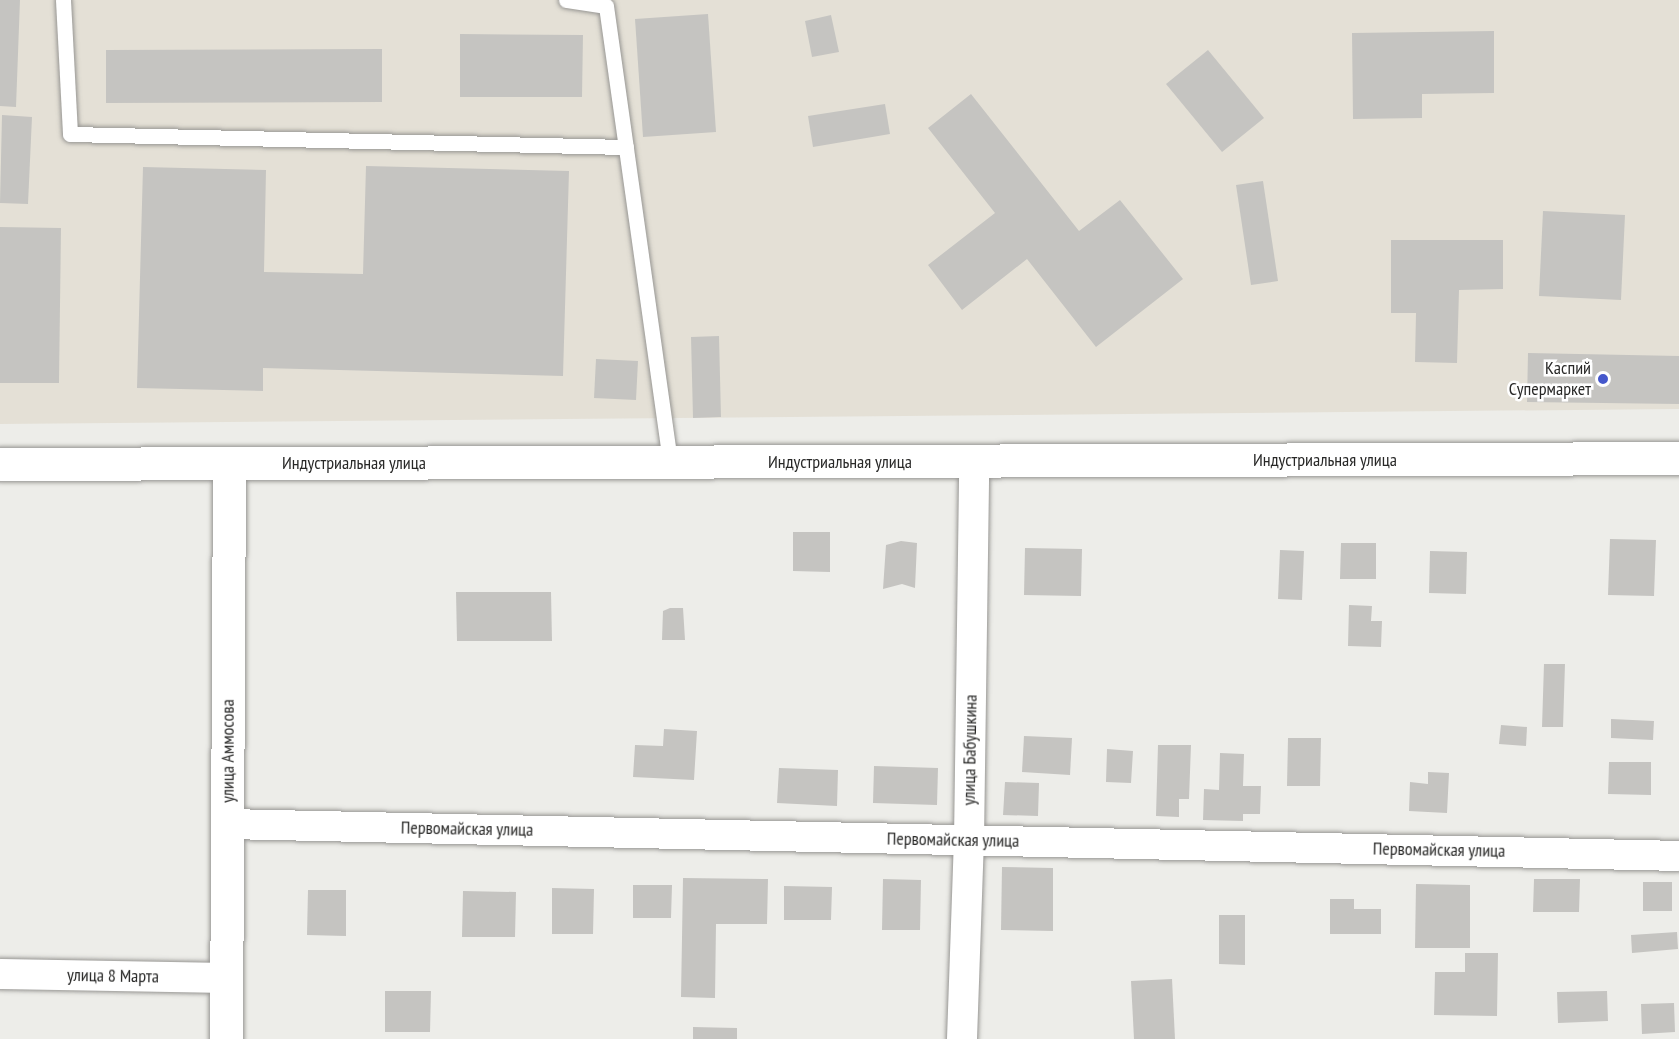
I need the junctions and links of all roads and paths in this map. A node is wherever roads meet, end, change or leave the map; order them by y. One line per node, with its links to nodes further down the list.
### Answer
1 (63, 0): 3 (lane)
2 (566, 0): 3 (lane)
3 (626, 147): 5 (lane)
4 (1679, 458): 6 (main road, Индустриальная улица)
5 (670, 462): 6 (main road, Индустриальная улица); 7 (main road, Индустриальная улица)
6 (974, 462): 10 (street, улица Бабушкина)
7 (229, 463): 8 (main road, Индустриальная улица); 9 (main road, улица Аммосова)
8 (0, 464)
9 (227, 824): 10 (street, Первомайская улица); 13 (main road, улица Аммосова)
10 (969, 840): 11 (street, Первомайская улица); 15 (street, улица Бабушкина)
11 (1679, 856)
12 (0, 974): 13 (street, улица 8 Марта)
13 (226, 978): 14 (main road, улица Аммосова)
14 (226, 1039)
15 (962, 1039)

